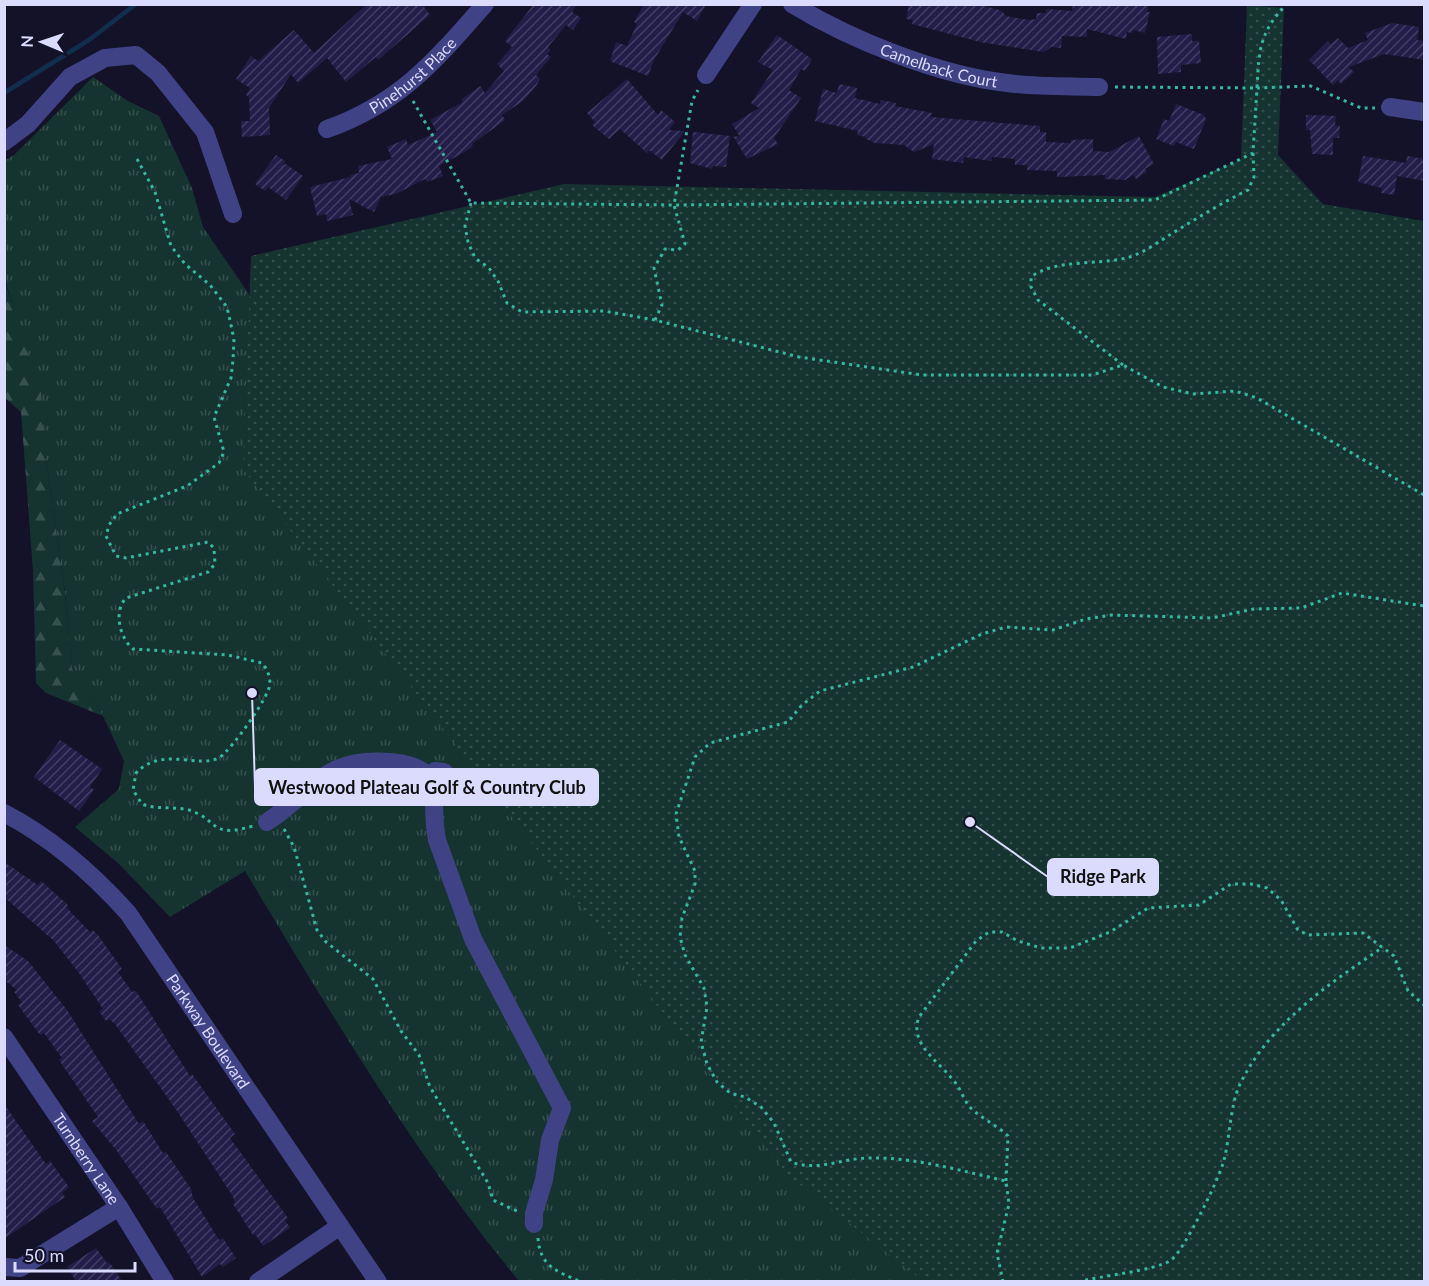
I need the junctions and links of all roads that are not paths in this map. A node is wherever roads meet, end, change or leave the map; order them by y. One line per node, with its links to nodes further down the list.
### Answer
1 (484, 4): 8 (street, Pinehurst Place)
2 (753, 4): 4 (street)
3 (792, 4): 5 (street, Camelback Court)
4 (706, 75)
5 (1099, 87)
6 (1390, 107): 7 (street)
7 (1425, 112)
8 (327, 129)
9 (4, 142): 10 (street)
10 (233, 214)
11 (4, 813): 16 (street, Parkway Boulevard)
12 (267, 822): 15 (street)
13 (4, 1037): 14 (street, Turnberry Lane)
14 (119, 1207): 17 (street); 18 (street, Turnberry Lane)
15 (534, 1224)
16 (340, 1226): 19 (street); 20 (street, Parkway Boulevard)
17 (4, 1268)
18 (165, 1281)
19 (258, 1281)
20 (378, 1281)

